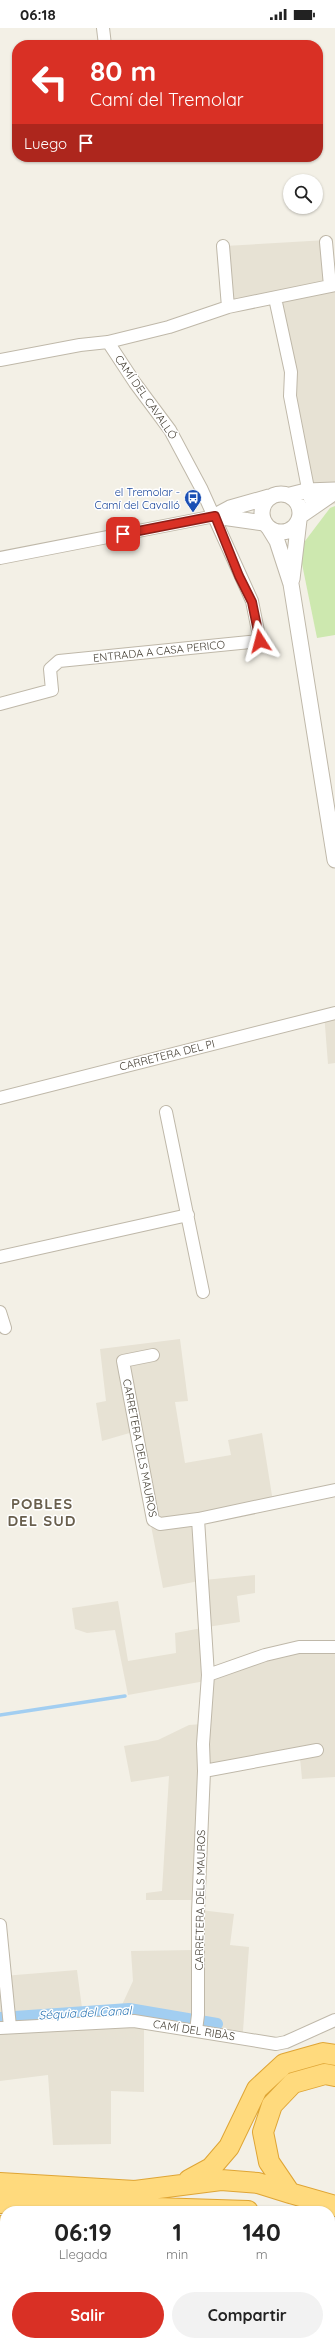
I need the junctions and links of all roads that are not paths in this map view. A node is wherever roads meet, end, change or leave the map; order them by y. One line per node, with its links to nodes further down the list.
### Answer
1 (103, 28): 2 (street)
2 (104, 40)
3 (326, 242): 5 (street)
4 (223, 246): 7 (street)
5 (333, 285): 6 (street)
6 (275, 298): 7 (street); 10 (street)
7 (228, 307): 8 (street)
8 (108, 342): 9 (street); 15 (street, CAMÍ DEL CAVALLÓ)
9 (0, 360)
10 (308, 488): 11 (street); 12 (street); 14 (street)
11 (335, 491): 14 (street)
12 (290, 495): 13 (street); 16 (street)
13 (269, 497): 15 (street); 17 (street)
14 (312, 507): 16 (street)
15 (215, 516): 17 (street); 18 (street); 20 (street, ENTRADA A CASA PERICO)
16 (299, 518): 17 (street); 19 (street)
17 (266, 525): 19 (street)
18 (0, 558)
19 (292, 584): 21 (street)
20 (0, 704)
21 (331, 810): 22 (street)
22 (335, 860)
23 (335, 1013): 24 (street, CARRETERA DEL PI)
24 (0, 1098)
25 (166, 1112): 26 (street)
26 (188, 1215): 27 (street); 28 (street)
27 (0, 1257)
28 (203, 1292)
29 (0, 1312): 30 (street)
30 (5, 1328)
31 (153, 1355): 33 (street, CARRETERA DELS MAUROS)
32 (335, 1490): 33 (street, CARRETERA DELS MAUROS)
33 (198, 1518): 35 (street, CARRETERA DELS MAUROS)
34 (335, 1647): 35 (street)
35 (208, 1675): 37 (street, CARRETERA DELS MAUROS)
36 (317, 1750): 37 (street)
37 (204, 1771): 41 (street, CARRETERA DELS MAUROS)
38 (0, 1925): 40 (street)
39 (335, 2020): 41 (street, CAMÍ DEL RIBÀS)
40 (5, 2028): 41 (street, CAMÍ DEL RIBÀS)
41 (196, 2030)
42 (335, 2055): 45 (highway)
43 (335, 2076): 46 (highway)
44 (0, 2183): 45 (highway)
45 (176, 2187): 46 (highway)
46 (290, 2193): 49 (highway)
47 (0, 2203): 48 (highway)
48 (93, 2206)
49 (335, 2206)

